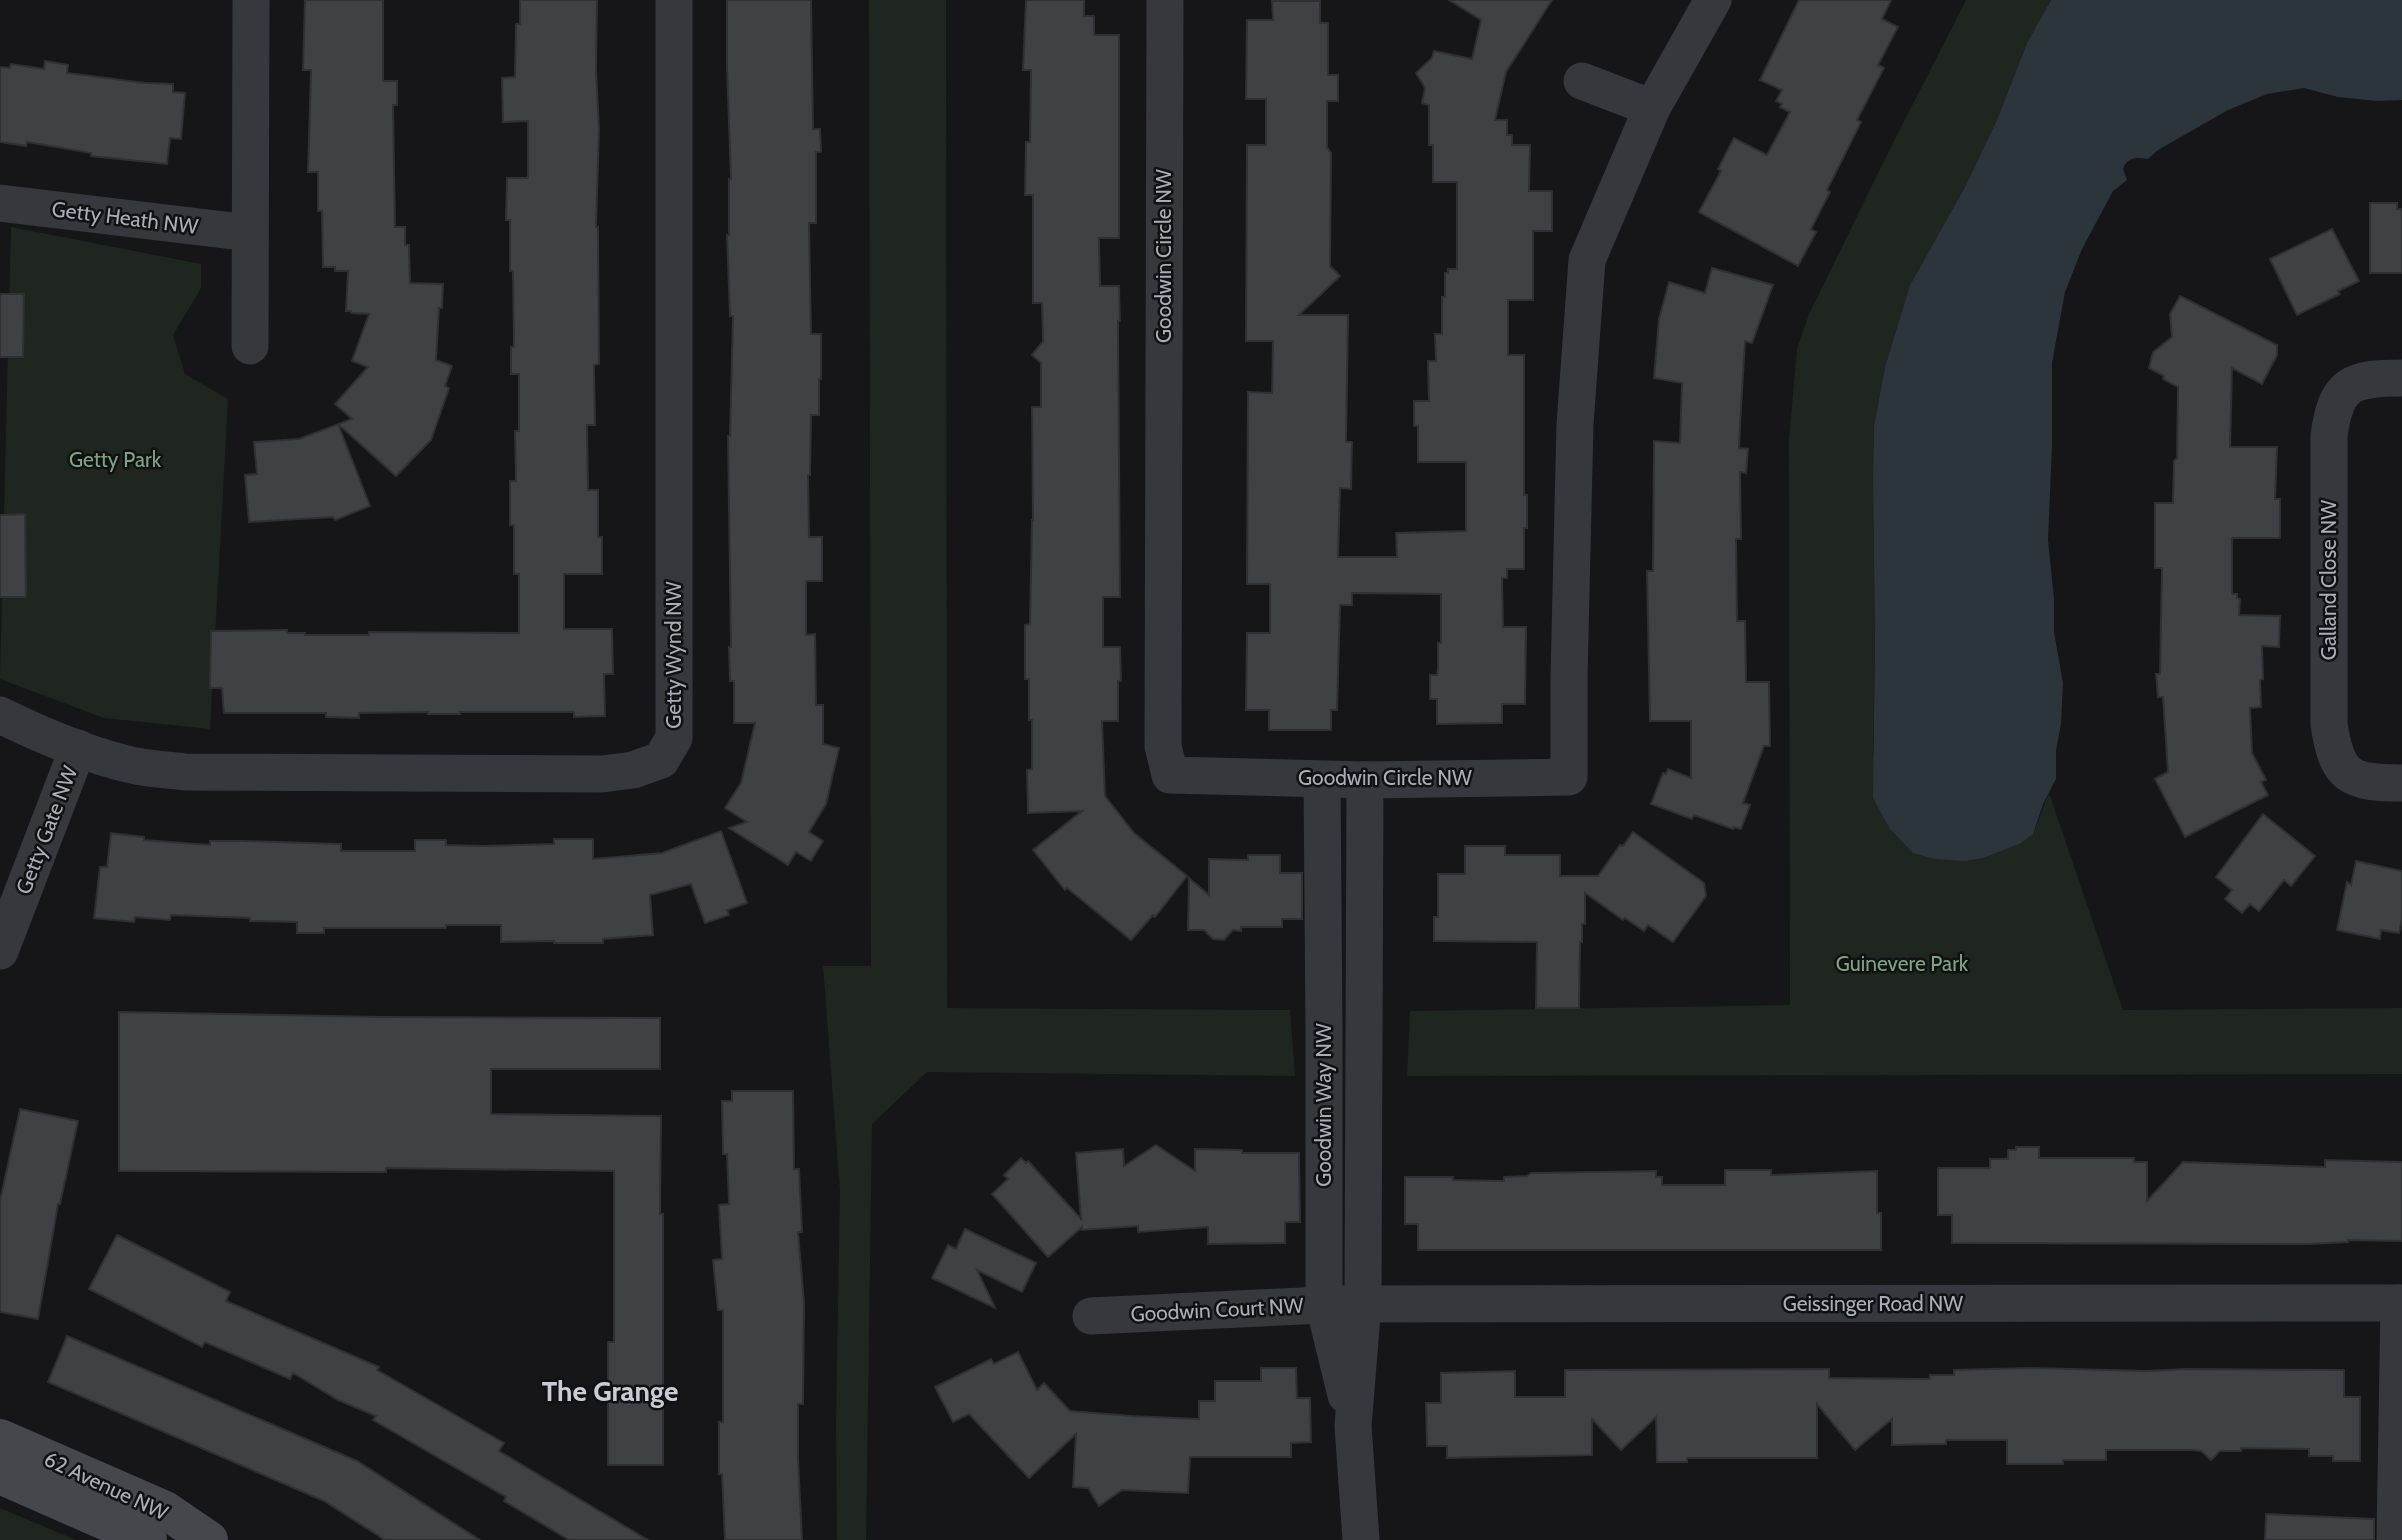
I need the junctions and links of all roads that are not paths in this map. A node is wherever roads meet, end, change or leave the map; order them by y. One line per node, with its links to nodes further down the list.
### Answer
1 (251, 0): 8 (street)
2 (674, 0): 12 (street, Getty Wynd NW)
3 (1165, 0): 13 (street, Goodwin Circle NW)
4 (1713, 0): 6 (street, Goodwin Circle NW)
5 (1582, 81): 6 (street)
6 (1652, 107): 14 (street, Goodwin Circle NW)
7 (0, 203): 8 (street, Getty Heath NW)
8 (250, 233): 9 (street)
9 (250, 346)
10 (2402, 378): 15 (street, Galland Close NW)
11 (0, 715): 12 (street, Getty Wynd NW)
12 (78, 748): 16 (street, Getty Gate NW)
13 (1322, 780): 14 (street, Goodwin Circle NW); 18 (street, Goodwin Way NW)
14 (1365, 780): 18 (street, Goodwin Way NW)
15 (2402, 783)
16 (0, 951)
17 (2401, 1303): 18 (street, Geissinger Road NW); 25 (street)
18 (1343, 1304): 19 (street, Goodwin Court NW); 24 (street, Goodwin Way NW)
19 (1091, 1316)
20 (0, 1438): 23 (main road, 62 Avenue NW)
21 (0, 1475): 22 (main road, 62 Avenue NW)
22 (148, 1540)
23 (209, 1540)
24 (1361, 1540)
25 (2395, 1540)

